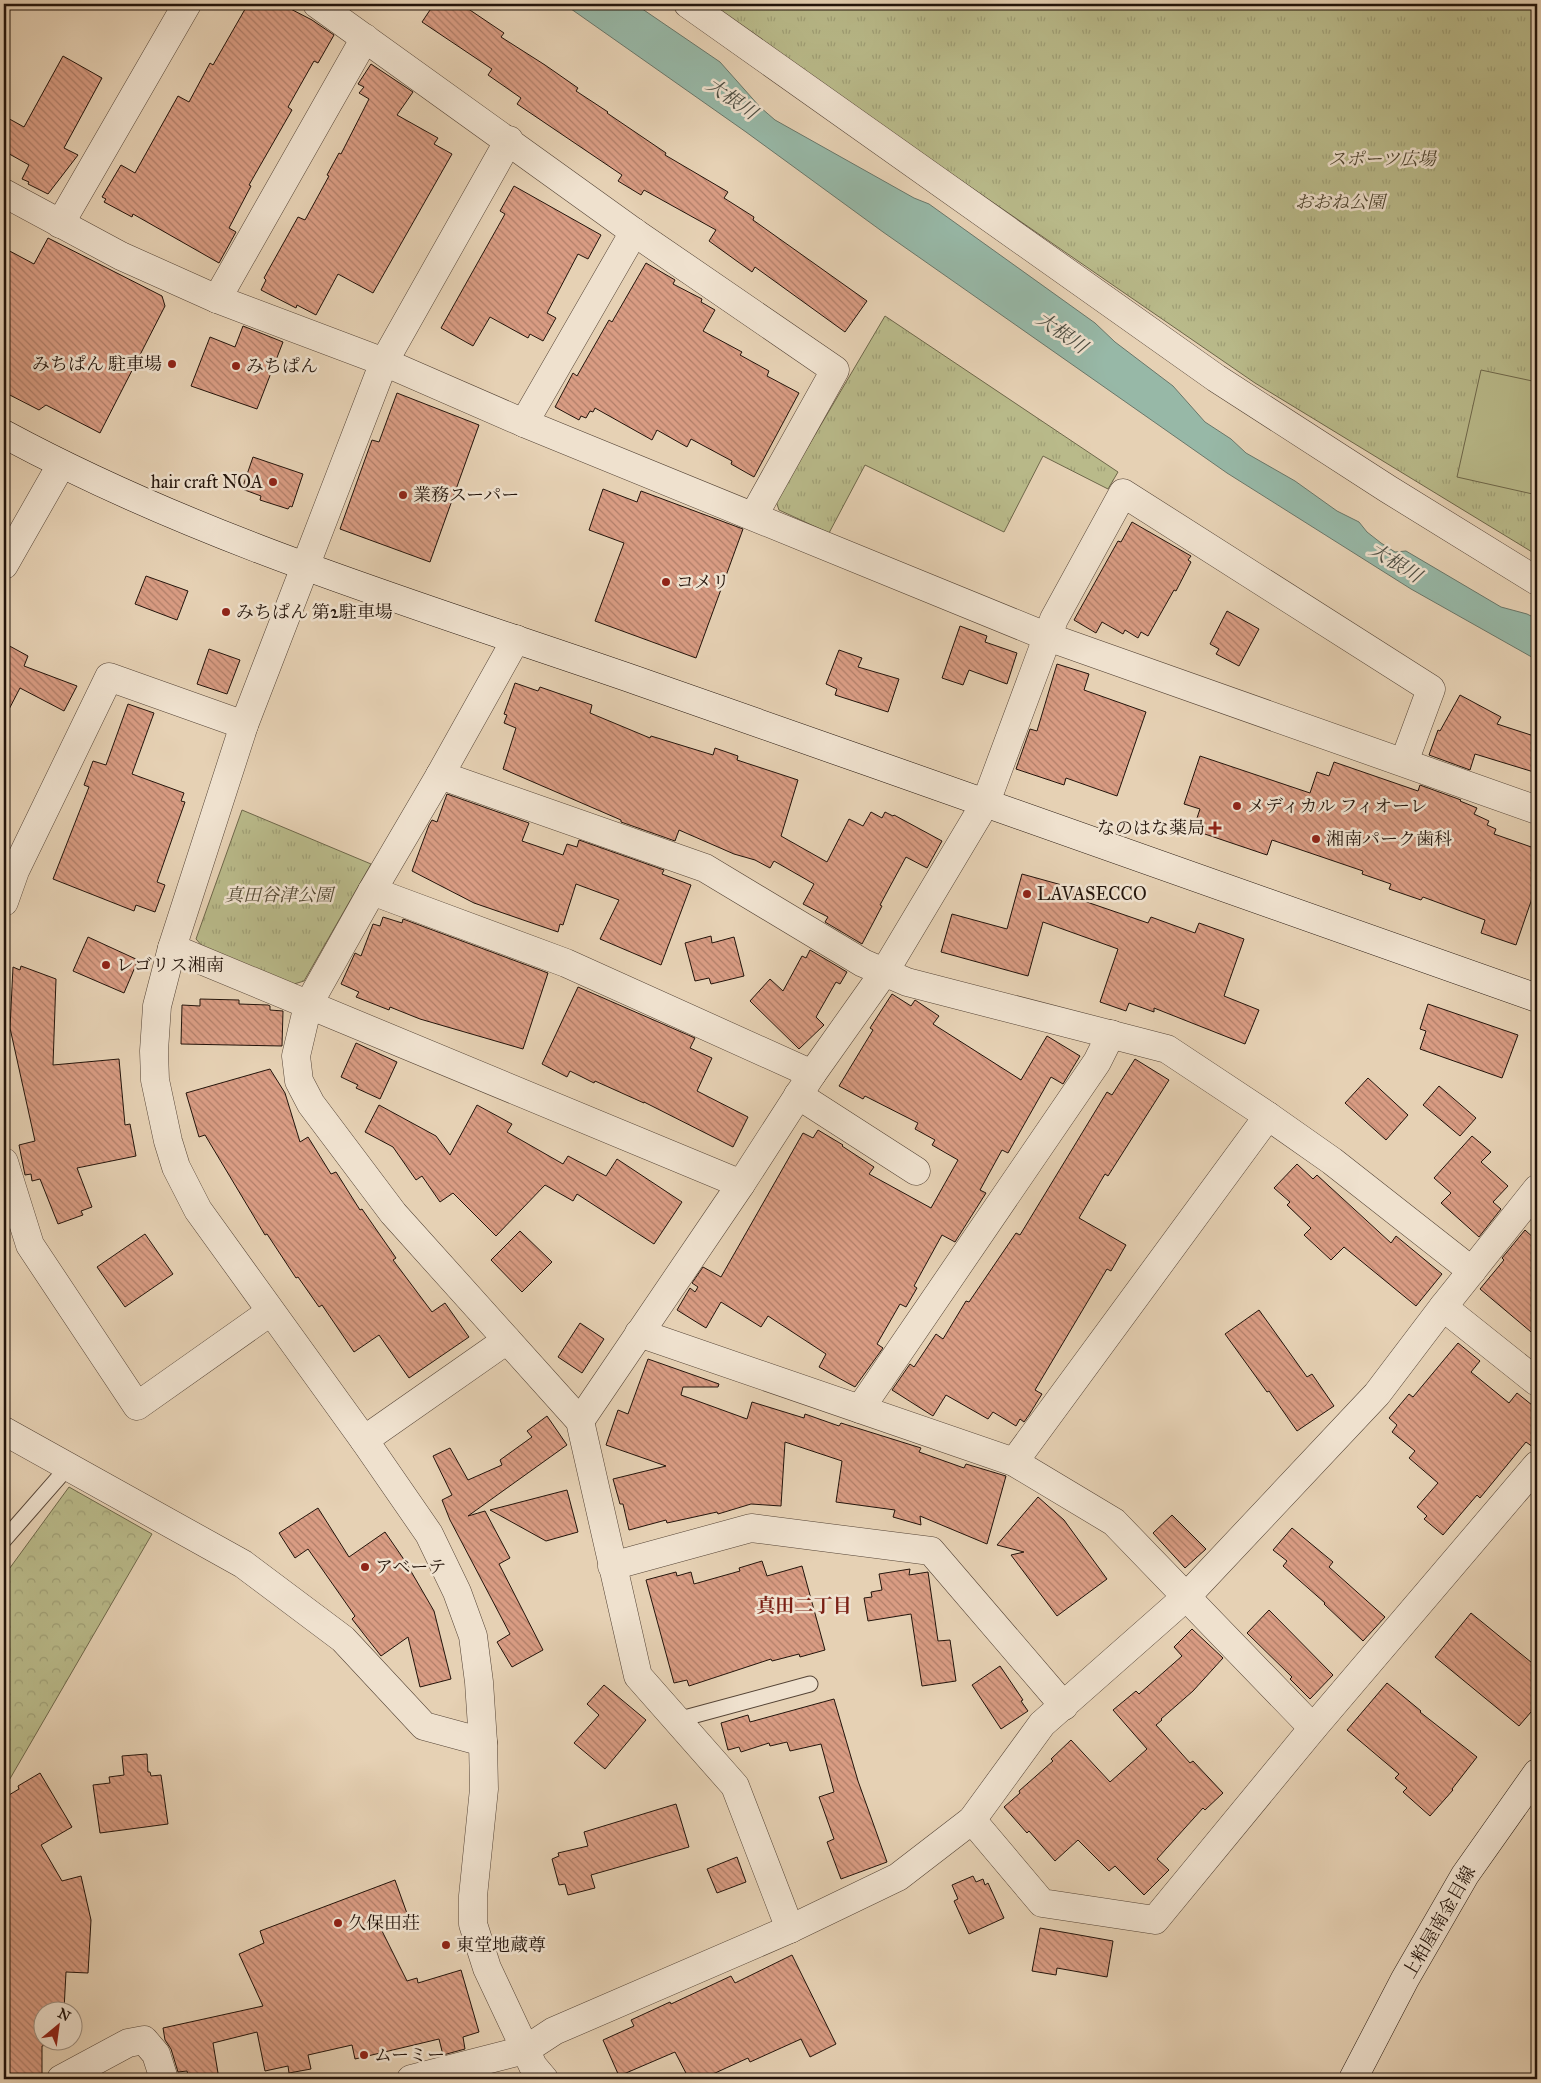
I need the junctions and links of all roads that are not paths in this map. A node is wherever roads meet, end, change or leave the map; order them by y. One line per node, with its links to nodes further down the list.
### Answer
1 (187, 4): 7 (street)
2 (318, 4): 4 (street)
3 (688, 4): 17 (street)
4 (365, 38): 5 (street); 9 (street)
5 (509, 140): 8 (street); 10 (street)
6 (4, 193): 7 (street)
7 (60, 224): 9 (street)
8 (634, 232): 11 (street); 14 (street)
9 (217, 299): 10 (street)
10 (384, 362): 11 (street); 16 (street)
11 (524, 423): 14 (street)
12 (4, 434): 13 (street)
13 (61, 465): 15 (street); 16 (street)
14 (754, 515): 18 (street)
15 (4, 565)
16 (305, 568): 19 (street); 20 (street)
17 (1537, 581)
18 (1048, 637): 21 (street); 21 (street); 23 (street)
19 (516, 639): 22 (street); 23 (street)
20 (244, 725): 26 (street); 27 (street)
21 (1404, 762): 24 (street)
22 (440, 775): 25 (street); 28 (street)
23 (986, 802): 28 (street); 29 (street)
24 (1537, 810)
25 (372, 891): 30 (street); 32 (street)
26 (4, 902)
27 (172, 948): 30 (street); 40 (street)
28 (885, 971): 31 (street); 32 (street)
29 (1537, 998)
30 (308, 1005): 36 (street); 42 (street)
31 (1111, 1034): 33 (street); 44 (street)
32 (805, 1084): 35 (street); 36 (street)
33 (1268, 1116): 38 (street); 48 (street)
34 (4, 1162): 40 (street)
35 (916, 1171)
36 (741, 1184): 41 (street)
37 (1537, 1189): 38 (street)
38 (1472, 1271): 39 (street)
39 (1443, 1307): 43 (street); 53 (street)
40 (270, 1312): 47 (street)
41 (639, 1333): 44 (street); 45 (street)
42 (507, 1340): 45 (street); 47 (street)
43 (1537, 1382)
44 (860, 1409): 48 (street)
45 (580, 1421): 52 (street)
46 (4, 1431): 50 (street)
47 (364, 1440): 58 (street)
48 (1014, 1462): 53 (street)
49 (1537, 1464): 57 (street)
50 (67, 1468): 51 (lane); 58 (street)
51 (4, 1540)
52 (612, 1566): 55 (street); 56 (street)
53 (1186, 1597): 55 (street); 57 (street)
54 (810, 1684): 56 (lane)
55 (1064, 1706): 60 (street)
56 (677, 1720): 61 (street)
57 (1313, 1728): 60 (street)
58 (483, 1742): 62 (street)
59 (1537, 1773): 67 (street, 上粕屋南金目線)
60 (972, 1820): 61 (street)
61 (790, 1930): 62 (street)
62 (525, 2050): 65 (street); 66 (street)
63 (61, 2079): 64 (street)
64 (164, 2079)
65 (410, 2079)
66 (544, 2079)
67 (1354, 2079)

